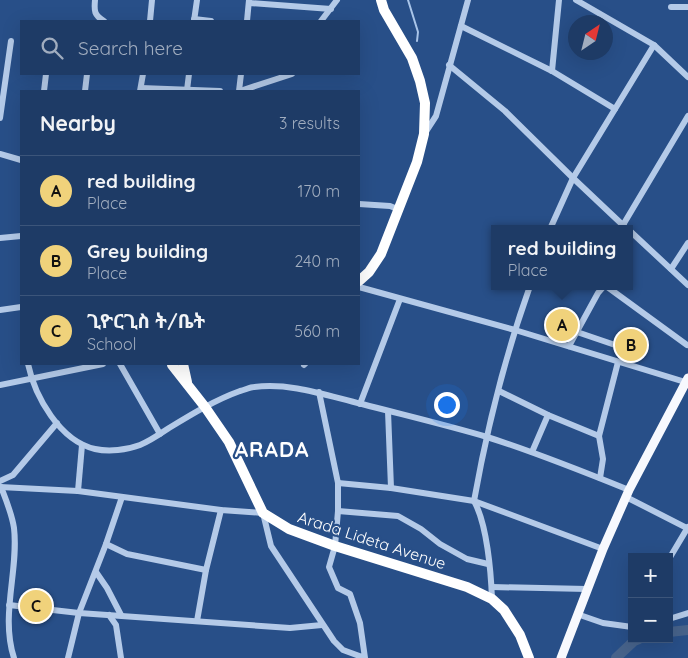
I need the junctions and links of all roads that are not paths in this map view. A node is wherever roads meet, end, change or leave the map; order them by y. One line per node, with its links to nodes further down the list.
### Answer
1 (96, 0): 13 (street)
2 (152, 0): 14 (street)
3 (197, 0): 15 (street)
4 (337, 0): 12 (street)
5 (381, 0): 39 (highway)
6 (468, 0): 18 (street)
7 (558, 0): 22 (street)
8 (576, 0): 20 (street)
9 (249, 1): 12 (street); 16 (street)
10 (671, 7): 11 (street)
11 (688, 7)
12 (331, 9): 17 (street)
13 (102, 20)
14 (150, 20)
15 (194, 20)
16 (247, 20)
17 (322, 20)
18 (461, 26): 21 (street); 22 (street)
19 (11, 41): 38 (street)
20 (654, 45): 29 (street); 36 (street)
21 (449, 65): 39 (street); 42 (street)
22 (552, 71): 36 (street)
23 (46, 75): 30 (street)
24 (87, 75): 31 (street)
25 (143, 75): 32 (street)
26 (189, 75): 33 (street)
27 (241, 75): 34 (street)
28 (289, 75): 35 (street)
29 (688, 76)
30 (44, 90)
31 (85, 90)
32 (141, 90): 33 (street)
33 (187, 90)
34 (239, 90)
35 (242, 90)
36 (615, 109): 42 (street)
37 (688, 116): 47 (street)
38 (0, 118)
39 (424, 134): 44 (highway)
40 (0, 154): 41 (street)
41 (20, 160)
42 (573, 178): 45 (street); 46 (street)
43 (360, 204): 44 (street)
44 (400, 210): 53 (highway)
45 (552, 225)
46 (623, 225)
47 (628, 225)
48 (633, 234): 52 (street)
49 (20, 236): 50 (street)
50 (0, 238)
51 (688, 242): 52 (street)
52 (671, 269): 54 (street)
53 (360, 280)
54 (688, 285)
55 (360, 287): 59 (street)
56 (529, 290): 62 (street)
57 (601, 290): 63 (street)
58 (611, 290): 64 (street)
59 (400, 299): 62 (street); 77 (street)
60 (20, 307): 61 (street)
61 (0, 310)
62 (515, 330): 65 (street); 75 (street)
63 (576, 332): 65 (street); 66 (street)
64 (687, 345)
65 (568, 346): 67 (street)
66 (621, 347)
67 (618, 362): 73 (street); 83 (street)
68 (28, 365): 72 (street)
69 (98, 365): 72 (street)
70 (121, 365): 82 (street)
71 (177, 365): 78 (highway)
72 (31, 378): 74 (street); 81 (street)
73 (687, 381): 92 (main road)
74 (0, 385)
75 (499, 391): 80 (street); 84 (street)
76 (319, 392): 77 (street); 78 (street); 88 (street)
77 (360, 404): 79 (street)
78 (205, 407): 82 (street); 97 (highway)
79 (388, 411): 84 (street); 90 (street)
80 (548, 415): 83 (street); 86 (street)
81 (58, 423): 85 (street); 89 (street)
82 (160, 434): 85 (street)
83 (600, 436): 87 (street)
84 (486, 437): 86 (street); 94 (street)
85 (82, 445): 91 (street)
86 (532, 452): 87 (street)
87 (600, 478): 92 (street)
88 (338, 483): 90 (street); 96 (street)
89 (0, 485): 91 (street); 109 (street)
90 (390, 488): 94 (street)
91 (78, 491): 93 (street)
92 (627, 493): 98 (street); 101 (main road)
93 (122, 497): 95 (street); 99 (street)
94 (474, 501): 101 (street); 103 (street)
95 (221, 510): 97 (street); 104 (street)
96 (338, 511): 100 (street); 103 (street)
97 (263, 513): 100 (highway, Arada Lideta Avenue); 117 (street)
98 (687, 528): 102 (street)
99 (106, 544): 104 (street); 105 (street)
100 (334, 546): 108 (highway, Arada Lideta Avenue); 117 (street)
101 (603, 549): 107 (main road)
102 (672, 553)
103 (488, 564): 106 (street)
104 (206, 570): 116 (street)
105 (96, 572): 110 (street); 114 (street)
106 (492, 587): 107 (street); 108 (street)
107 (587, 589): 112 (main road)
108 (492, 599): 122 (highway, Arada Lideta Avenue)
109 (9, 605): 110 (street); 119 (street)
110 (79, 613): 113 (street); 120 (street)
111 (688, 613): 115 (street)
112 (577, 614): 118 (street); 123 (main road)
113 (109, 615): 114 (street); 121 (street)
114 (121, 616): 116 (street)
115 (673, 618)
116 (197, 621): 117 (street)
117 (322, 625)
118 (628, 626)
119 (14, 658)
120 (68, 658)
121 (121, 658)
122 (529, 658)
123 (561, 658)

